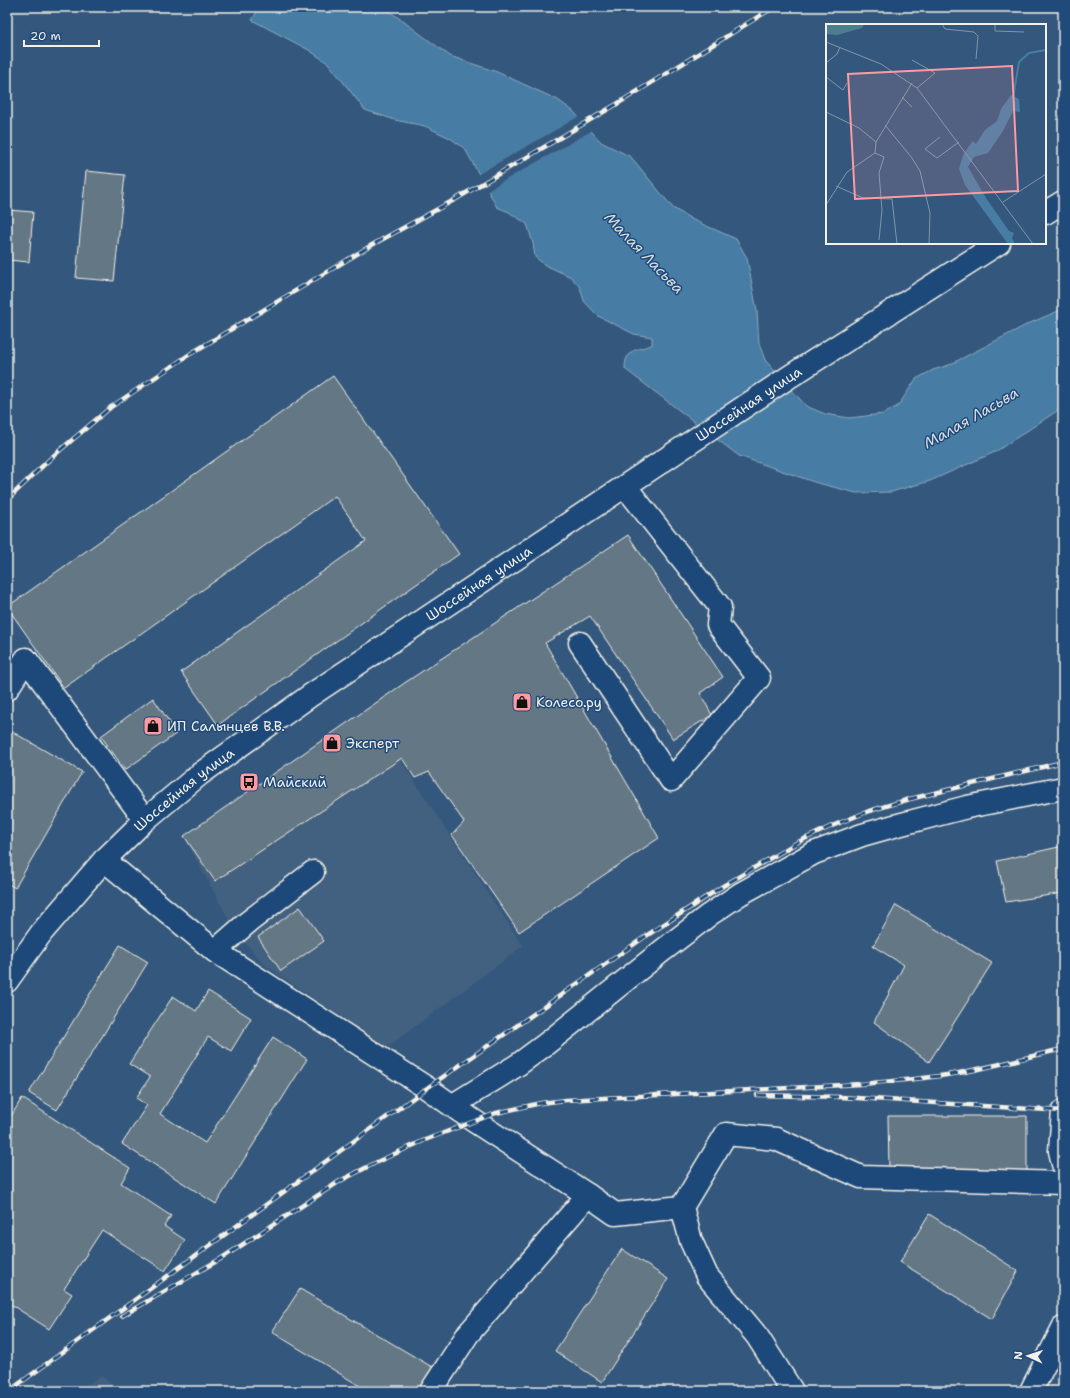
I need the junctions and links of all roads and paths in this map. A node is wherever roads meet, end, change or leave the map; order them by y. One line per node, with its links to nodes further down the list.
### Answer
1 (1063, 202): 2 (main road)
2 (1046, 212)
3 (996, 244): 4 (main road, Шоссейная улица)
4 (625, 486): 5 (main road); 8 (main road, Шоссейная улица)
5 (580, 643)
6 (7, 689): 8 (main road)
7 (1063, 788): 13 (main road)
8 (145, 820): 9 (main road, Шоссейная улица)
9 (104, 860): 11 (main road); 12 (main road, Шоссейная улица)
10 (313, 872): 11 (main road)
11 (215, 951): 13 (main road)
12 (7, 981)
13 (452, 1105): 17 (main road)
14 (1063, 1111): 15 (main road)
15 (1063, 1164)
16 (1063, 1183): 18 (main road)
17 (588, 1195): 18 (main road); 20 (main road)
18 (682, 1206): 21 (main road)
19 (1063, 1328): 22 (main road)
20 (431, 1391)
21 (792, 1391)
22 (1031, 1391)

